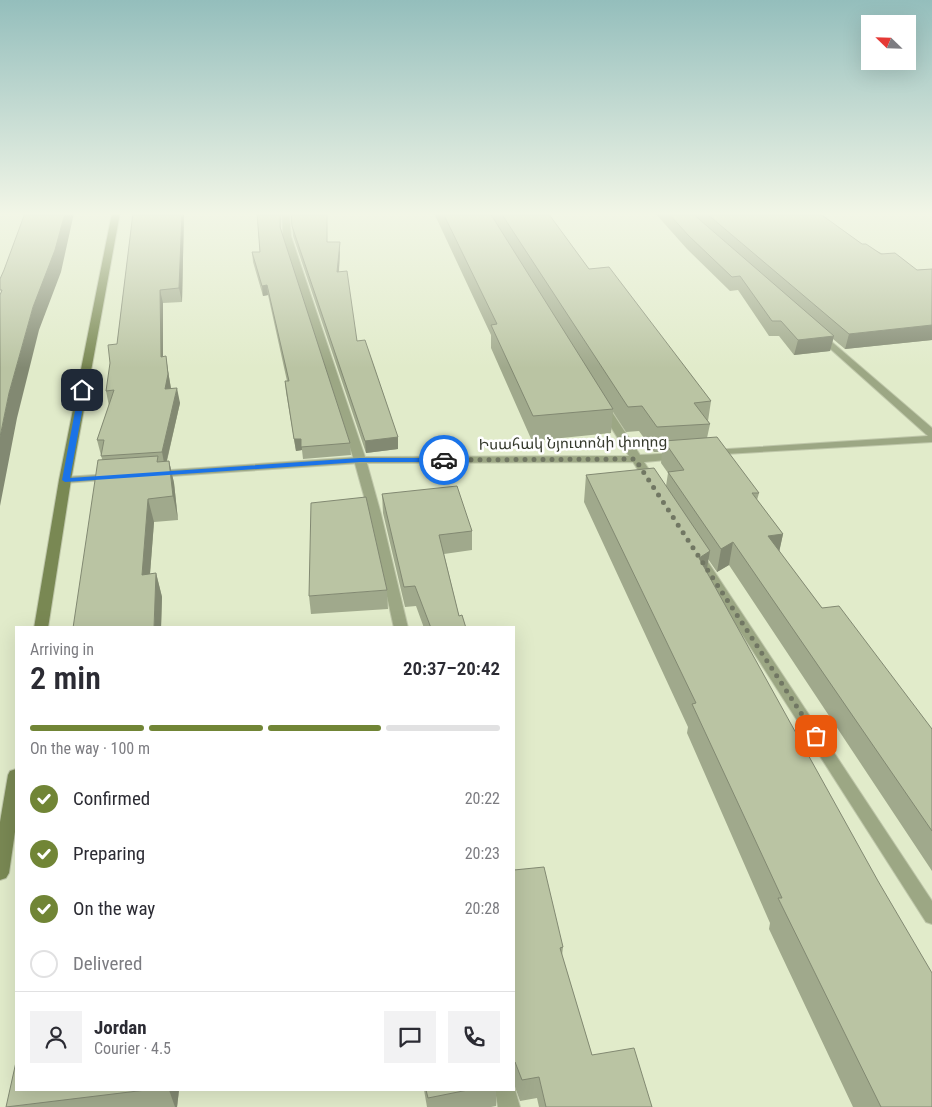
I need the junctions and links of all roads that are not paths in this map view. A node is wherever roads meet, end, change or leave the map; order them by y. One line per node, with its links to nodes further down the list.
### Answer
1 (106, 265): 13 (main road)
2 (296, 265): 10 (street)
3 (815, 330): 5 (street)
4 (598, 399): 9 (street)
5 (932, 434)
6 (932, 439): 7 (street)
7 (705, 454)
8 (685, 455): 9 (street, Իսահակ Նյուտոնի փողոց)
9 (635, 459): 10 (street, Իսահակ Նյուտոնի փողոց); 14 (street)
10 (360, 460): 11 (street, Իսահակ Նյուտոնի փողոց); 17 (street)
11 (144, 475)
12 (124, 476): 13 (street)
13 (65, 480): 16 (main road)
14 (657, 492)
15 (689, 542): 20 (street)
16 (41, 626)
17 (401, 626)
18 (15, 781): 19 (main road)
19 (0, 873)
20 (932, 916)
21 (506, 1091): 22 (street)
22 (509, 1107)

